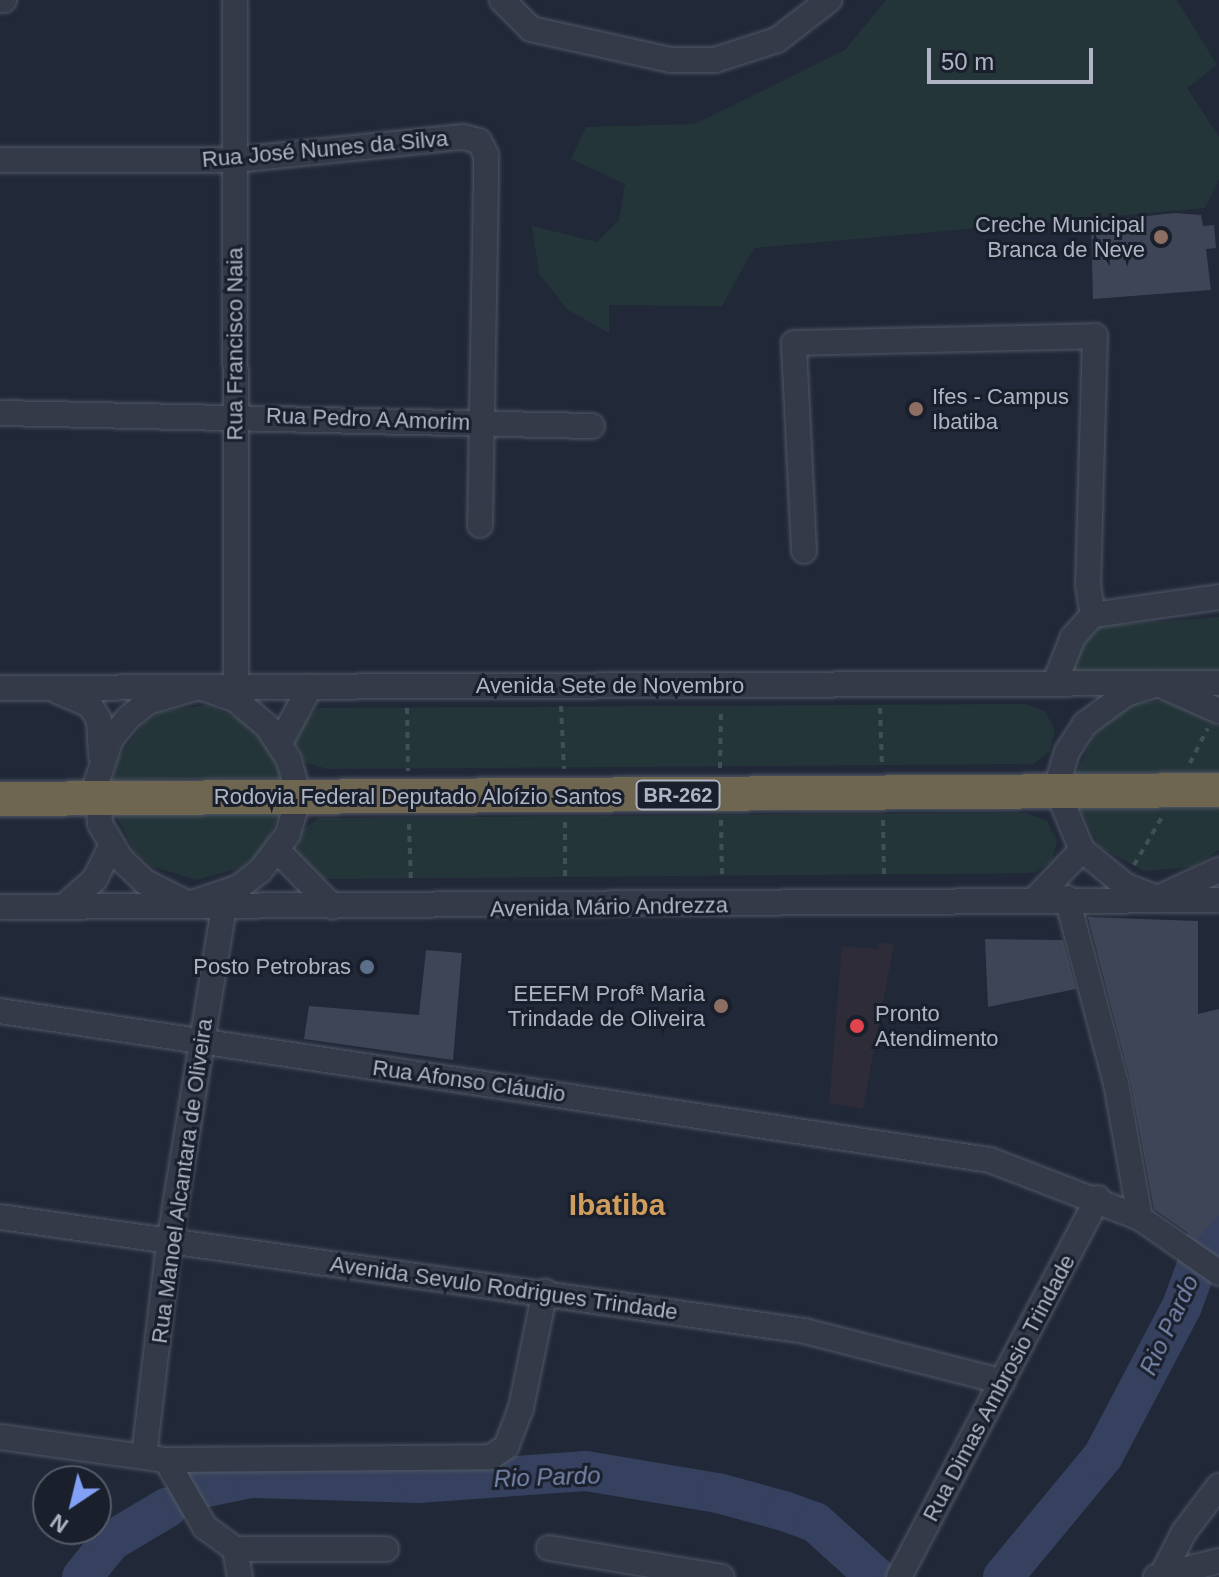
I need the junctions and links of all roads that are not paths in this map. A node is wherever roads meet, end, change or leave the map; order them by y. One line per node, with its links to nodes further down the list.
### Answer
1 (235, 0): 5 (street, Rua Francisco Naia)
2 (829, 0): 3 (street)
3 (504, 4)
4 (0, 160): 5 (street, Rua José Nunes da Silva)
5 (235, 160): 7 (street, Rua Francisco Naia); 8 (street, Rua José Nunes da Silva)
6 (0, 413): 7 (street, Rua Pedro A Amorim)
7 (235, 415): 8 (street, Rua Pedro A Amorim); 18 (street, Rua Francisco Naia)
8 (479, 423): 9 (street, Rua Pedro A Amorim); 10 (street, Rua José Nunes da Silva)
9 (592, 426)
10 (480, 525)
11 (804, 551): 13 (street)
12 (1219, 597): 13 (street)
13 (1093, 615): 14 (street)
14 (1055, 682): 16 (street, Avenida Sete de Novembro); 19 (street, Avenida Sete de Novembro)
15 (1219, 683): 16 (street, Avenida Sete de Novembro)
16 (1158, 684): 22 (street); 25 (street)
17 (199, 687): 18 (street, Avenida Sete de Novembro); 21 (street, Avenida Sete de Novembro); 23 (street); 24 (street)
18 (236, 687): 19 (street, Avenida Sete de Novembro)
19 (310, 687): 23 (street)
20 (0, 688): 21 (street, Avenida Sete de Novembro)
21 (41, 688): 24 (street)
22 (1218, 710)
23 (280, 743): 27 (street)
24 (101, 763): 29 (street)
25 (1056, 788): 26 (highway, Rodovia Federal Deputado Aloízio Santos / BR-262); 27 (highway, Rodovia Federal Deputado Aloízio Santos / BR-262); 31 (street)
26 (1219, 790)
27 (299, 797): 29 (highway, Rodovia Federal Deputado Aloízio Santos / BR-262); 32 (street)
28 (0, 799): 29 (highway, Rodovia Federal Deputado Aloízio Santos / BR-262)
29 (97, 799): 30 (street)
30 (111, 846): 38 (street); 39 (street)
31 (1082, 850): 34 (street); 36 (street)
32 (278, 851): 39 (street); 42 (street)
33 (1219, 870): 36 (street)
34 (1036, 898): 35 (street, Avenida Mário Andrezza); 42 (street, Avenida Mário Andrezza)
35 (1067, 898): 36 (street, Avenida Mário Andrezza); 47 (street)
36 (1158, 898): 37 (street, Avenida Mário Andrezza)
37 (1219, 900)
38 (67, 904): 39 (street, Avenida Mário Andrezza); 40 (street, Avenida Mário Andrezza)
39 (189, 904): 41 (street, Avenida Mário Andrezza)
40 (0, 907)
41 (224, 907): 42 (street, Avenida Mário Andrezza); 44 (street, Rua Manoel Alcantara de Oliveira)
42 (333, 907)
43 (0, 1011): 44 (street, Rua Afonso Cláudio)
44 (202, 1043): 45 (street, Rua Afonso Cláudio); 48 (street, Rua Manoel Alcantara de Oliveira)
45 (1098, 1198): 47 (street, Rua Afonso Cláudio); 51 (street, Rua Dimas Ambrosio Trindade)
46 (0, 1217): 48 (street, Avenida Sevulo Rodrigues Trindade)
47 (1140, 1218): 49 (street, Rua Afonso Cláudio)
48 (169, 1243): 50 (street, Avenida Sevulo Rodrigues Trindade); 53 (street, Rua Manoel Alcantara de Oliveira)
49 (1203, 1261)
50 (545, 1291): 51 (street, Avenida Sevulo Rodrigues Trindade); 53 (street)
51 (1003, 1382): 59 (street, Rua Dimas Ambrosio Trindade)
52 (0, 1437): 53 (street)
53 (166, 1471): 56 (street)
54 (1219, 1486): 60 (street)
55 (549, 1548): 62 (street)
56 (235, 1549): 57 (street); 61 (street)
57 (386, 1549)
58 (1219, 1561): 60 (street)
59 (900, 1574)
60 (1160, 1576)
61 (240, 1577)
62 (722, 1577)

